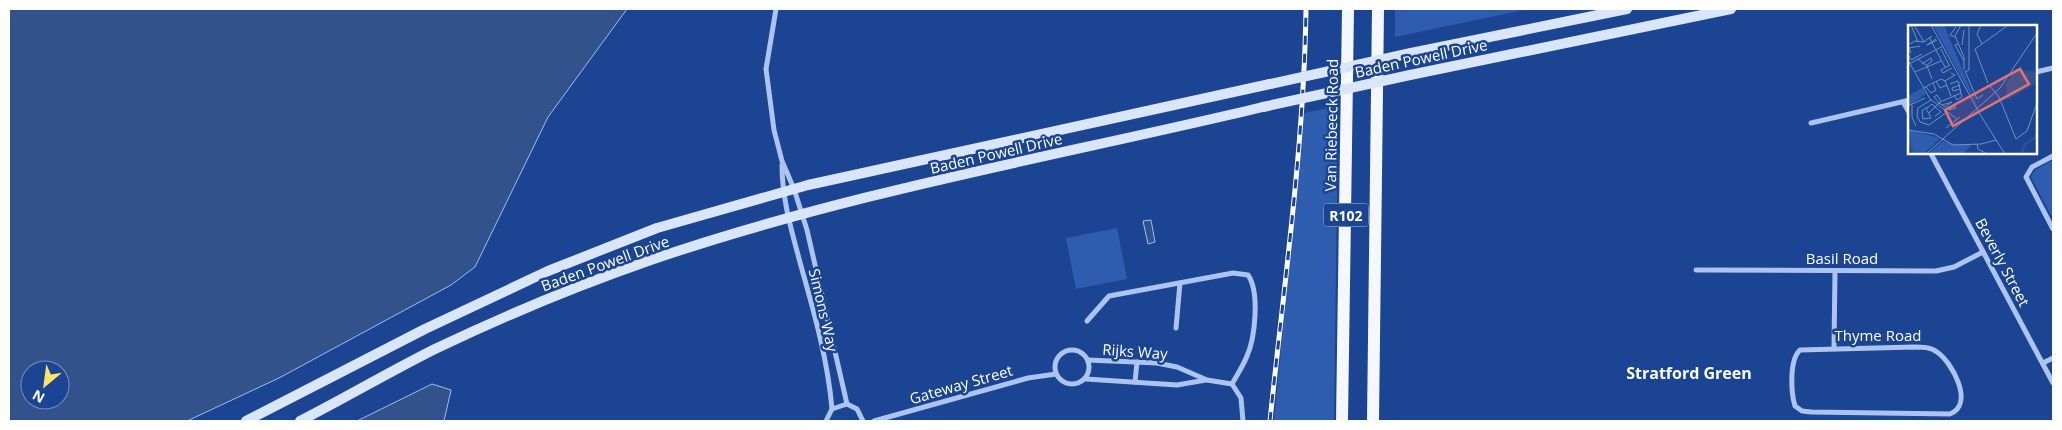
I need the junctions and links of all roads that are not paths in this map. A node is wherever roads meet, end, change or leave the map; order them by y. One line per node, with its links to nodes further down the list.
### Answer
1 (776, 9): 14 (street)
2 (1348, 9): 45 (main road, Van Riebeeck Road / R102)
3 (1378, 9): 46 (main road, R102)
4 (1627, 9): 15 (main road, Baden Powell Drive, bridge)
5 (1730, 9): 17 (main road, Baden Powell Drive, bridge)
6 (2053, 68): 7 (street)
7 (2037, 72)
8 (1908, 101): 9 (street)
9 (1903, 102): 10 (street); 11 (street)
10 (1908, 111)
11 (1812, 123)
12 (1931, 154): 20 (street, Beverly Street)
13 (2053, 156): 19 (street)
14 (782, 161): 15 (street, Simons Way); 16 (street, Simons Way)
15 (794, 189): 16 (main road, Baden Powell Drive); 17 (street, Simons Way)
16 (782, 192): 18 (street, Simons Way); 39 (main road, Baden Powell Drive)
17 (802, 215): 18 (main road, Baden Powell Drive); 37 (street, Simons Way)
18 (788, 218): 38 (street, Simons Way); 40 (main road, Baden Powell Drive)
19 (2053, 229)
20 (1984, 252): 22 (street, Basil Road); 30 (street, Beverly Street)
21 (1696, 270): 22 (street, Basil Road)
22 (1835, 271): 26 (street)
23 (1180, 283): 24 (street); 25 (street); 36 (street)
24 (1086, 321)
25 (1176, 328)
26 (1834, 347): 26 (street, Thyme Road)
27 (2053, 358): 30 (street)
28 (1088, 360): 29 (street, Rijks Way); 31 (street); 32 (street)
29 (1137, 362): 33 (street, Rijks Way); 34 (street)
30 (2043, 363): 35 (street, Beverly Street)
31 (1056, 374): 32 (street); 43 (street, Gateway Street)
32 (1086, 379): 34 (street, Rijks Way)
33 (1207, 380): 34 (street, Rijks Way); 36 (street, Rijks Way)
34 (1135, 382)
35 (2053, 383)
36 (1232, 384): 44 (street)
37 (847, 404): 38 (street); 42 (street)
38 (832, 409): 41 (street)
39 (246, 421)
40 (300, 421)
41 (826, 421)
42 (864, 421)
43 (874, 421)
44 (1243, 421)
45 (1342, 421)
46 (1373, 421)

